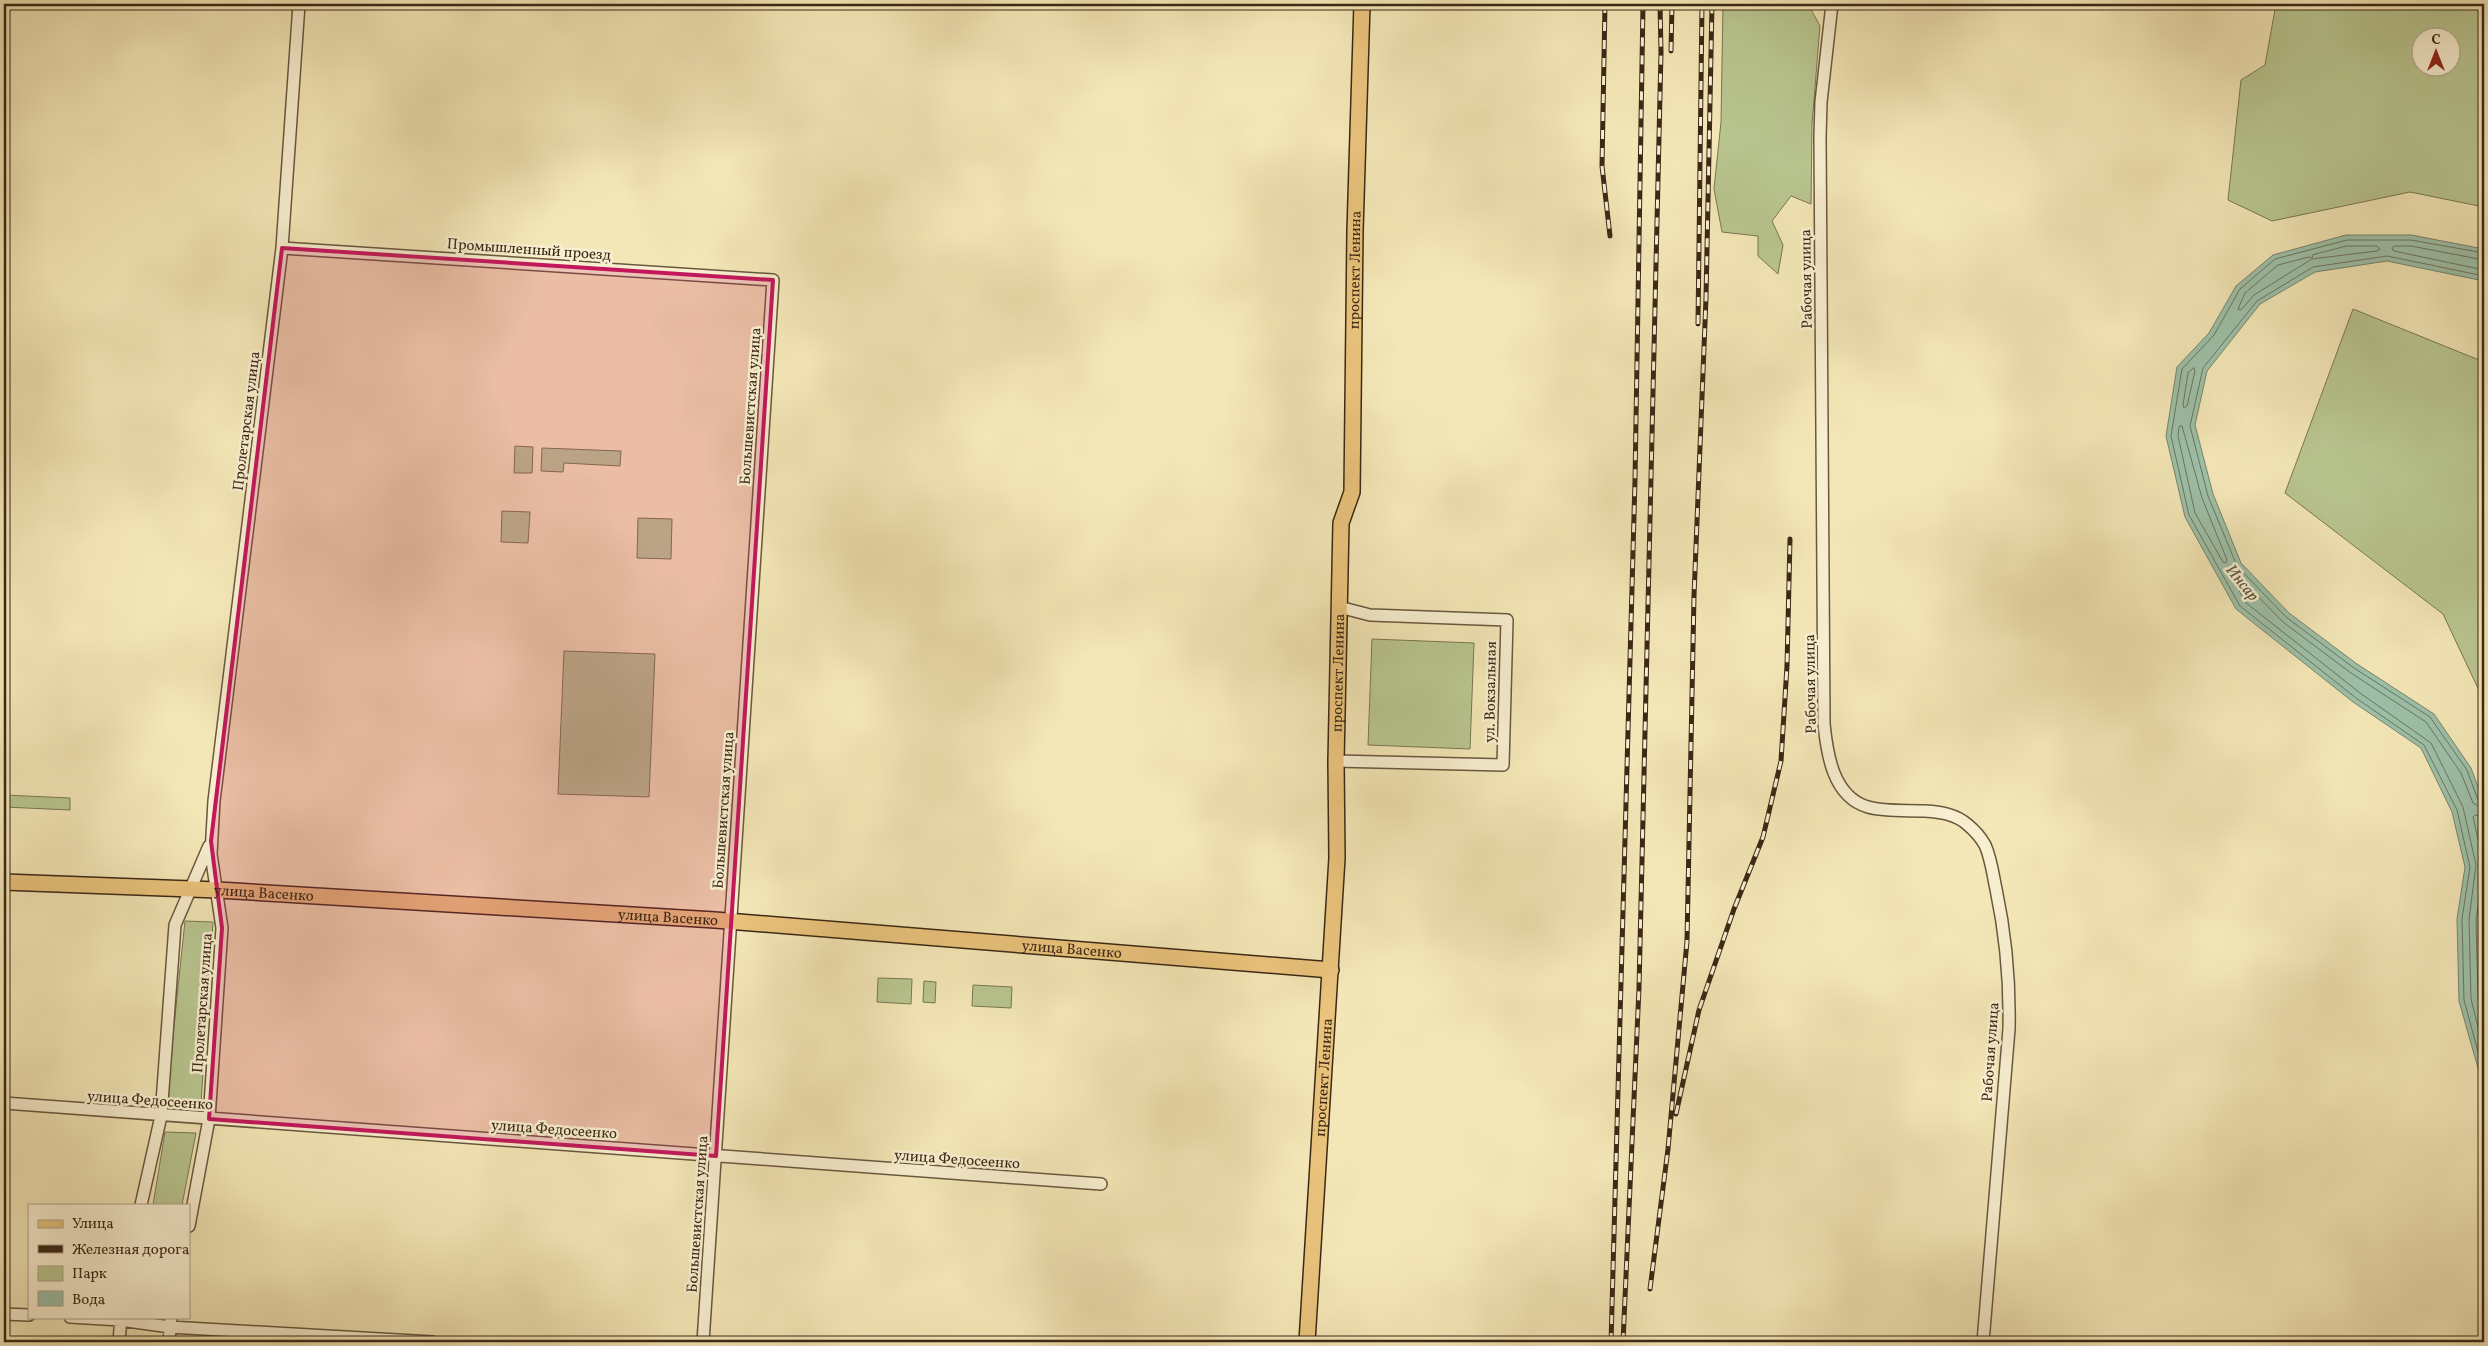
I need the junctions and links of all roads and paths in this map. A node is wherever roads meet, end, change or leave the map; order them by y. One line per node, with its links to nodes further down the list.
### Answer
1 (299, 4): 4 (street, Пролетарская улица)
2 (1362, 4): 6 (main road, проспект Ленина)
3 (1832, 4): 31 (street, Рабочая улица)
4 (282, 248): 5 (street, Промышленный проезд); 8 (street, Пролетарская улица)
5 (773, 280): 12 (street, Большевистская улица)
6 (1339, 607): 7 (main road, проспект Ленина); 7 (street, ул. Вокзальная)
7 (1336, 761): 13 (main road, проспект Ленина)
8 (211, 841): 10 (street, Пролетарская улица); 11 (street, Пролетарская улица)
9 (4, 882): 10 (main road, улица Васенко)
10 (191, 889): 11 (main road, улица Васенко); 15 (street, Пролетарская улица)
11 (218, 890): 12 (main road, улица Васенко); 16 (street, Пролетарская улица)
12 (731, 922): 13 (main road, улица Васенко); 17 (street, Большевистская улица)
13 (1331, 970): 30 (main road, проспект Ленина)
14 (4, 1103): 15 (street, улица Федосеенко)
15 (161, 1116): 16 (street, улица Федосеенко); 19 (street, Пролетарская улица)
16 (209, 1119): 17 (street, улица Федосеенко); 20 (street, Пролетарская улица)
17 (716, 1156): 18 (street, улица Федосеенко); 29 (street, Большевистская улица)
18 (1101, 1184)
19 (141, 1204)
20 (190, 1221)
21 (4, 1314): 22 (street)
22 (28, 1315)
23 (95, 1318): 24 (street)
24 (120, 1319): 25 (street); 26 (street)
25 (170, 1322): 27 (street); 28 (street)
26 (119, 1342)
27 (168, 1342)
28 (433, 1342)
29 (703, 1342)
30 (1308, 1342)
31 (1983, 1342)

